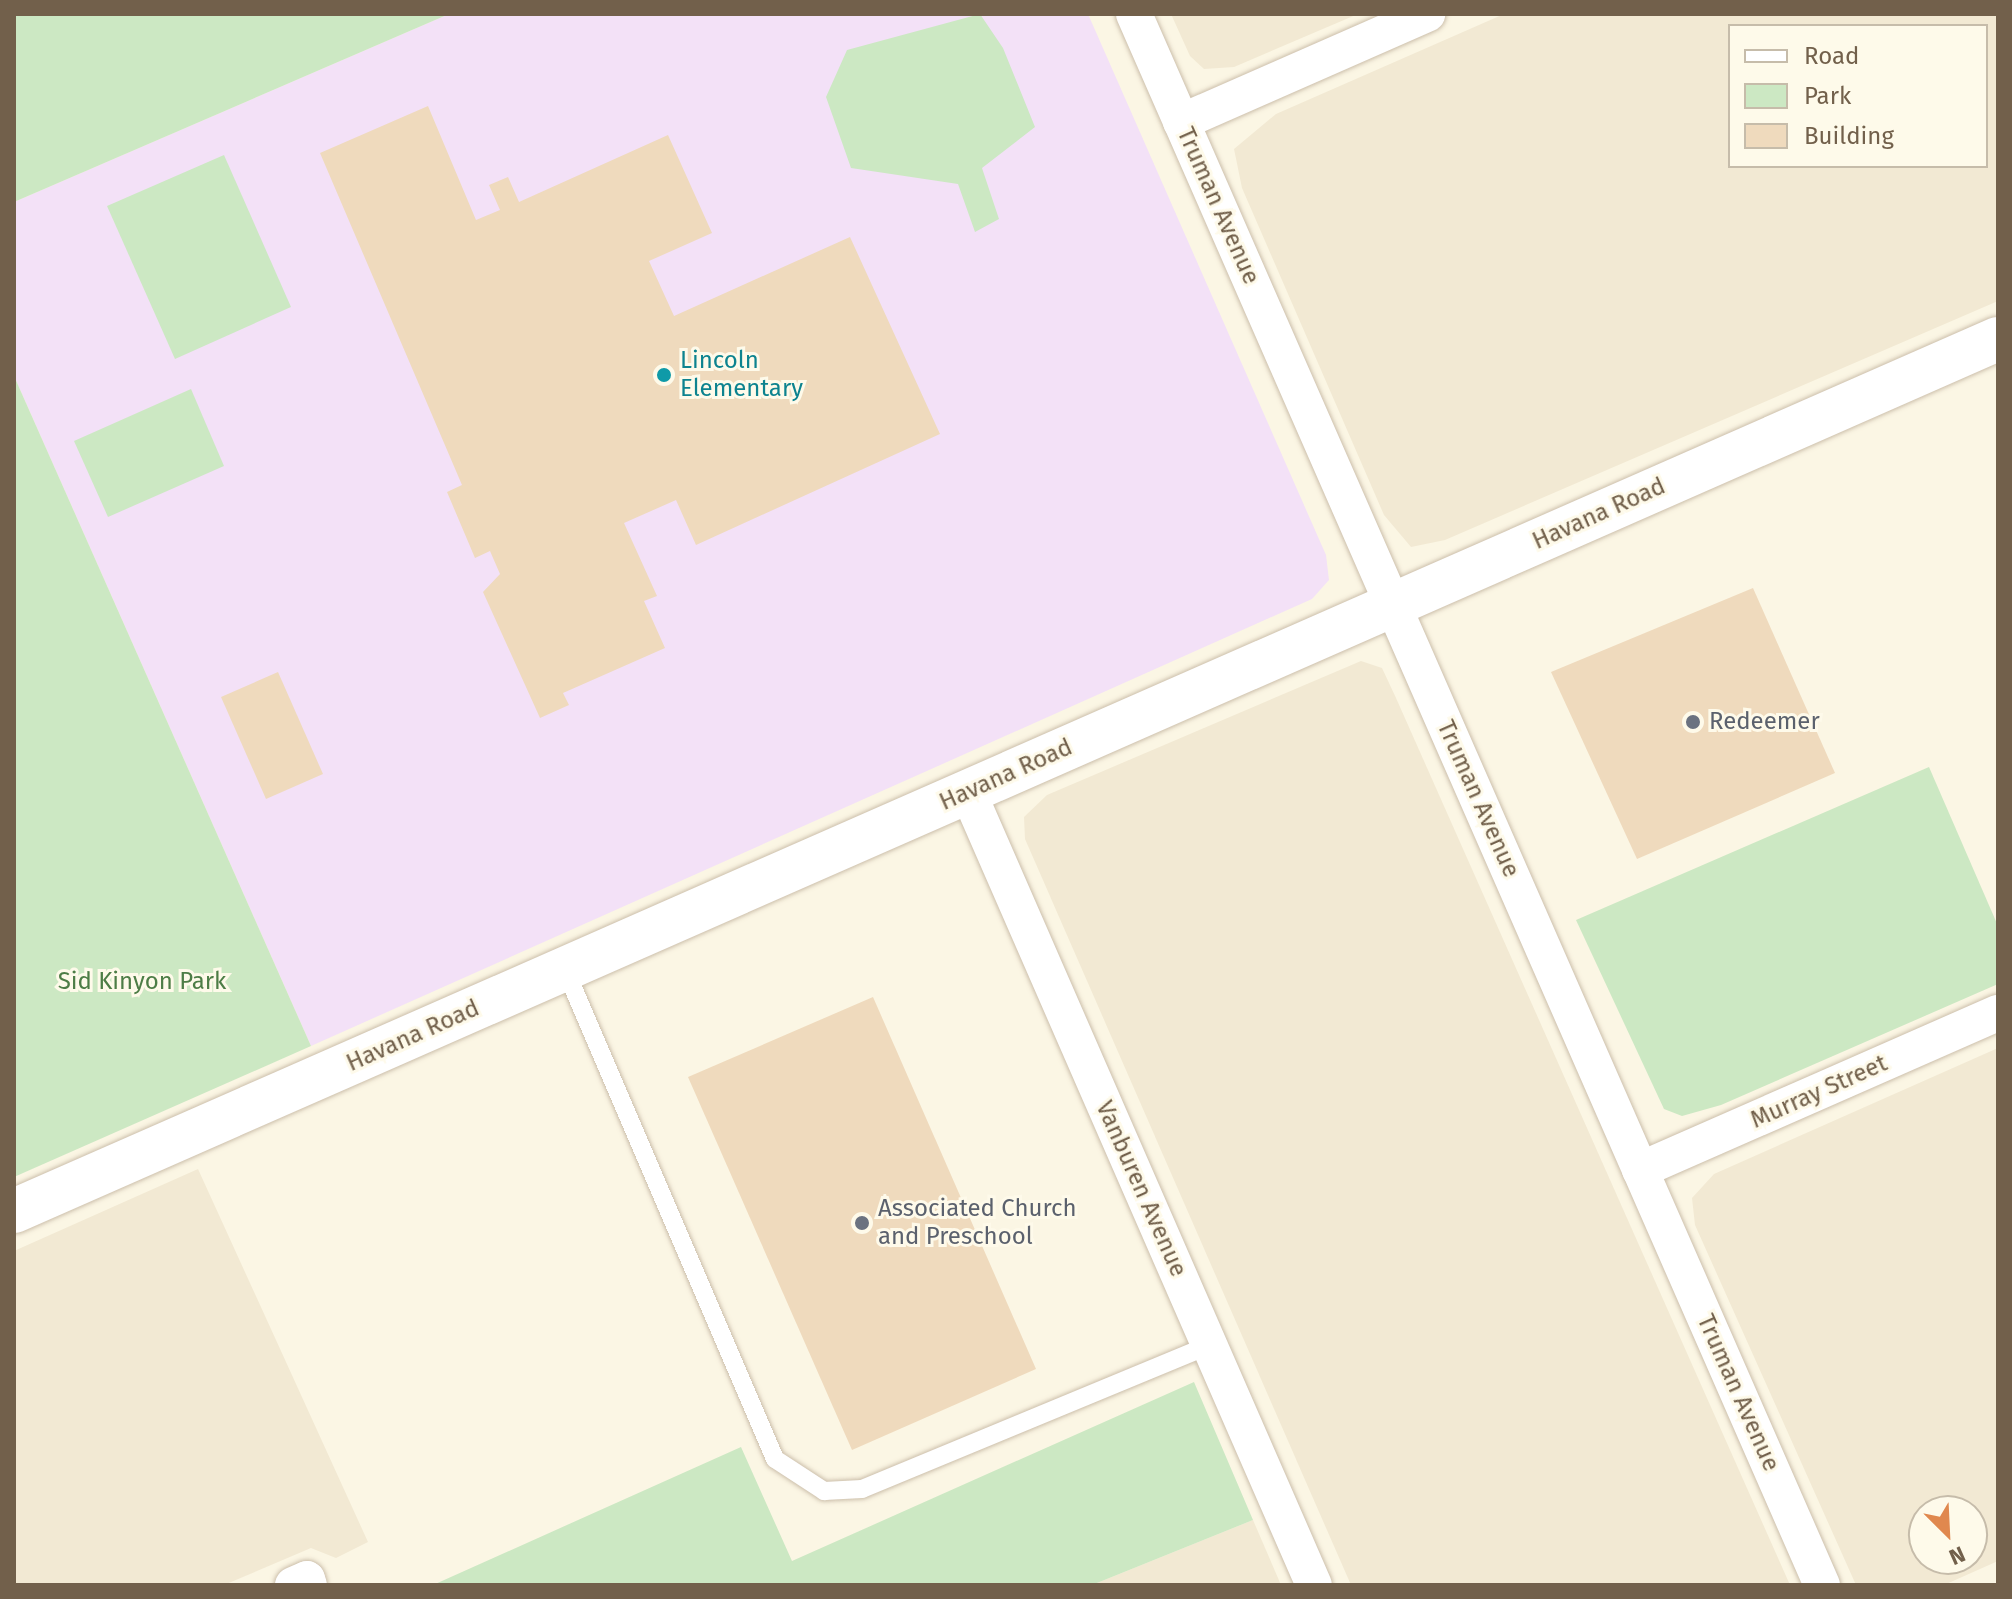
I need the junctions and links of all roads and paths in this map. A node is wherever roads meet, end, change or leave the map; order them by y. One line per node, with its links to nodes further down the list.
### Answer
1 (1134, 14): 3 (street, Truman Avenue)
2 (1427, 14): 3 (street)
3 (1181, 122): 5 (street, Truman Avenue)
4 (1998, 339): 5 (street, Havana Road)
5 (1394, 605): 6 (street, Havana Road); 9 (street, Truman Avenue)
6 (968, 792): 7 (street, Havana Road); 11 (street, Vanburen Avenue)
7 (565, 968): 10 (street, Havana Road); 11 (lane)
8 (1998, 1013): 9 (street, Murray Street)
9 (1640, 1170): 15 (street, Truman Avenue)
10 (14, 1211)
11 (1209, 1345): 14 (street, Vanburen Avenue)
12 (293, 1585): 13 (street)
13 (309, 1585)
14 (1314, 1585)
15 (1822, 1585)

